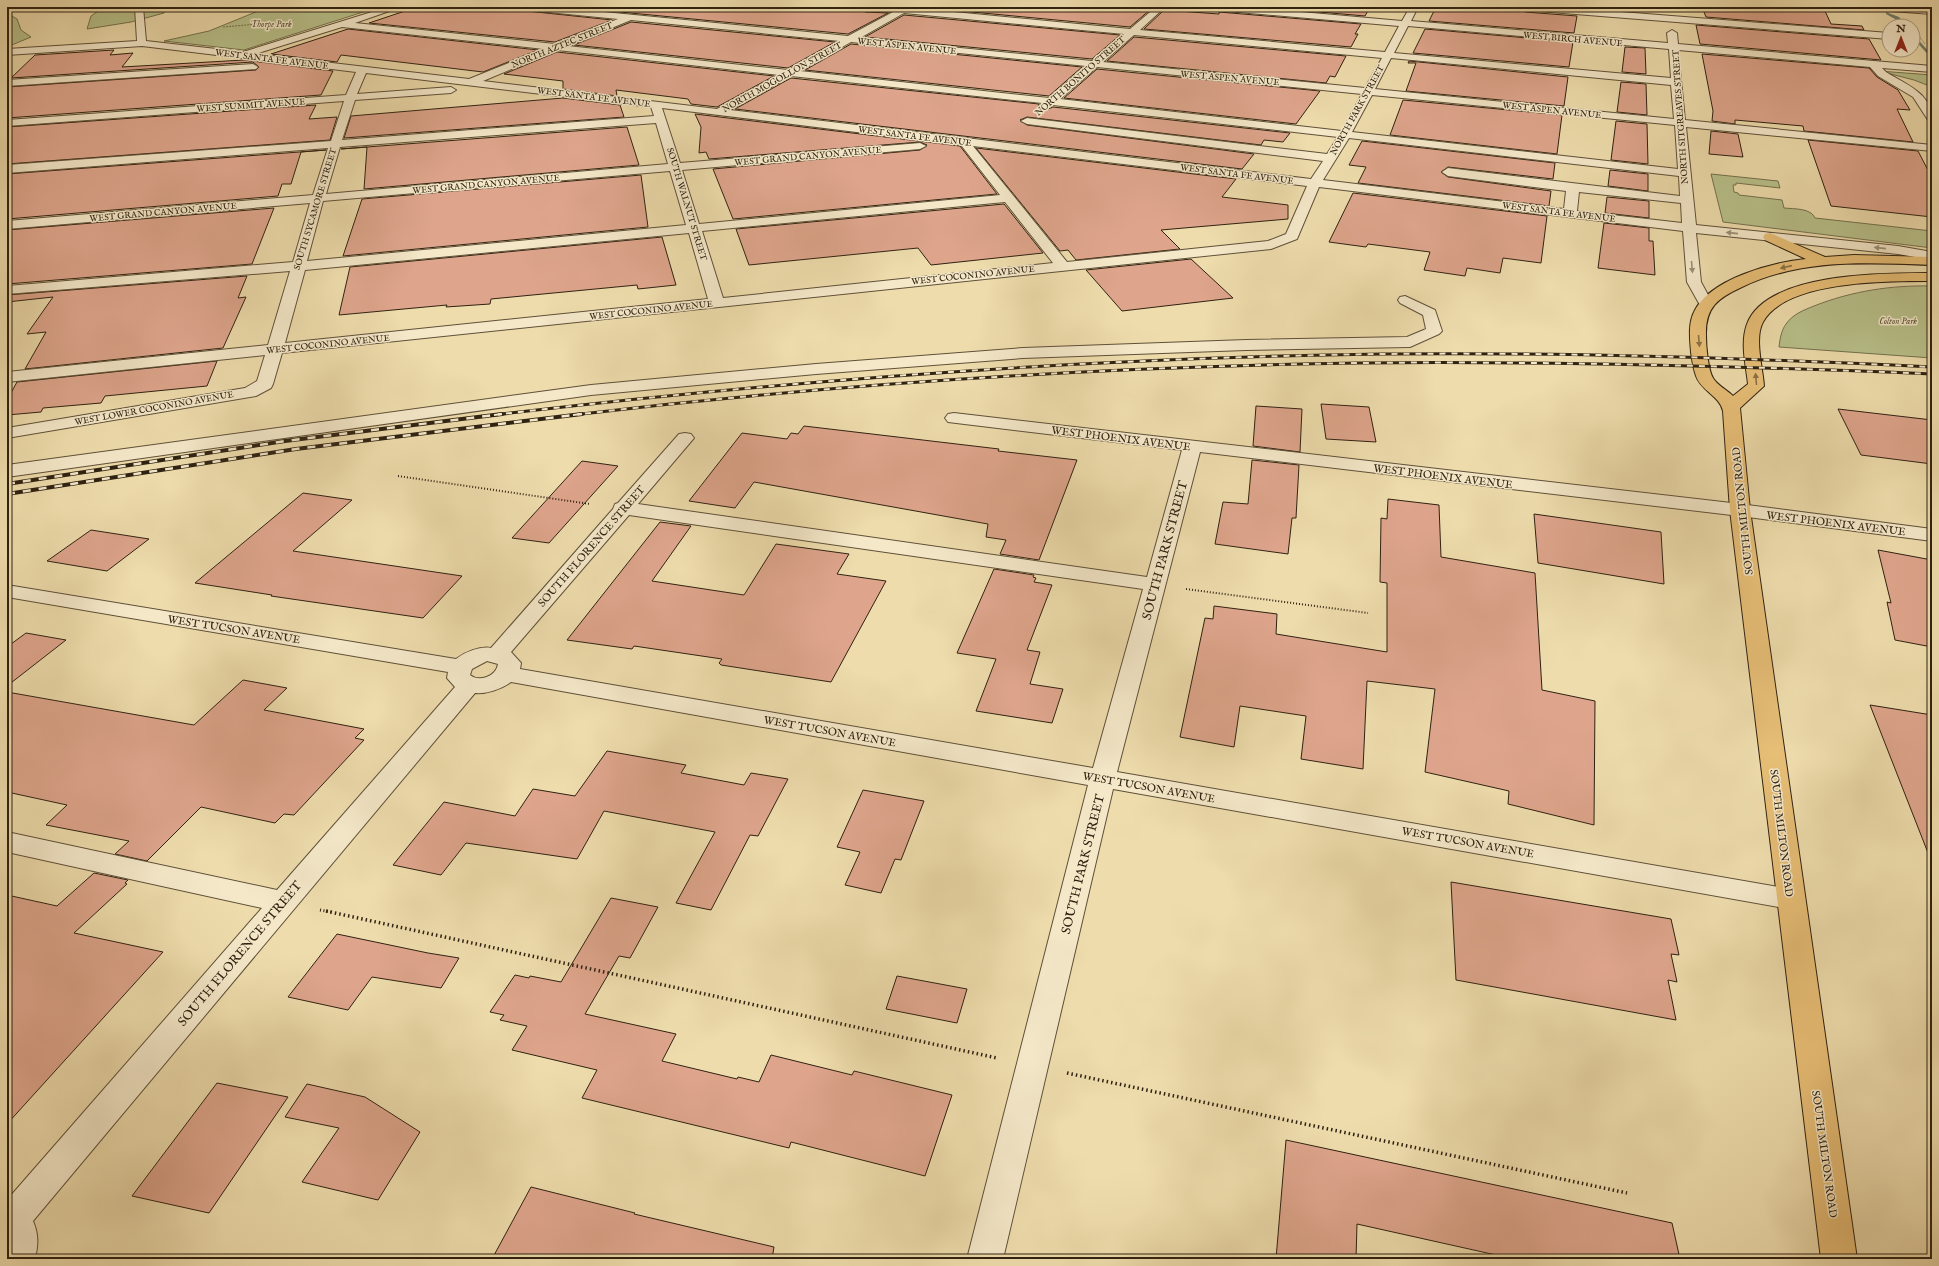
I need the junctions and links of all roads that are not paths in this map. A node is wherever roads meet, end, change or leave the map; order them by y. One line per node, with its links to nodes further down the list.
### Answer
1 (139, 7): 22 (street)
2 (397, 7): 17 (street)
3 (527, 7): 14 (street, WEST ASPEN AVENUE)
4 (865, 7): 12 (street)
5 (1161, 7): 19 (street, NORTH BONITO STREET)
6 (1215, 7): 18 (street, WEST BIRCH AVENUE)
7 (1414, 7): 18 (street, NORTH PARK STREET)
8 (1525, 7): 15 (street)
9 (1668, 7): 15 (street, NORTH SITGREAVES STREET)
10 (1877, 7): 13 (street)
11 (650, 9): 14 (street, NORTH AZTEC STREET)
12 (905, 9): 19 (street); 21 (street, NORTH MOGOLLON STREET)
13 (1926, 9): 16 (street)
14 (631, 17): 21 (street, WEST ASPEN AVENUE); 23 (street, NORTH AZTEC STREET)
15 (1670, 19): 20 (street); 24 (street, NORTH SITGREAVES STREET)
16 (1932, 20)
17 (341, 24): 23 (street); 27 (street)
18 (1406, 24): 24 (street, WEST BIRCH AVENUE); 28 (street, NORTH PARK STREET)
19 (1131, 32): 28 (street); 32 (street, NORTH BONITO STREET)
20 (1881, 35)
21 (847, 40): 32 (street, WEST ASPEN AVENUE); 35 (street, NORTH MOGOLLON STREET)
22 (142, 43): 25 (street, WEST SANTA FE AVENUE); 27 (street, WEST SANTA FE AVENUE)
23 (555, 47): 35 (street); 38 (street, NORTH AZTEC STREET)
24 (1675, 48): 31 (street, WEST BIRCH AVENUE); 36 (street, NORTH SITGREAVES STREET)
25 (20, 51): 26 (street, WEST SANTA FE AVENUE); 29 (street)
26 (7, 52)
27 (240, 55): 30 (street, WEST SANTA FE AVENUE)
28 (1388, 56): 36 (street); 40 (street, NORTH PARK STREET)
29 (7, 62)
30 (306, 63): 34 (street, WEST SANTA FE AVENUE); 37 (street)
31 (1873, 64): 33 (street, WEST BIRCH AVENUE); 46 (street)
32 (1091, 65): 40 (street, WEST ASPEN AVENUE); 42 (street, NORTH BONITO STREET)
33 (1932, 69)
34 (362, 70): 38 (street, WEST SANTA FE AVENUE); 41 (street, SOUTH SYCAMORE STREET)
35 (789, 73): 42 (street); 44 (street, NORTH MOGOLLON STREET)
36 (1677, 82): 48 (street, NORTH SITGREAVES STREET)
37 (7, 83)
38 (468, 83): 39 (street, WEST SANTA FE AVENUE)
39 (496, 86): 41 (street, WEST SUMMIT AVENUE); 43 (street, WEST SANTA FE AVENUE)
40 (1367, 92): 48 (street, WEST ASPEN AVENUE); 49 (street, NORTH PARK STREET)
41 (350, 98): 47 (street, WEST SUMMIT AVENUE); 52 (street, SOUTH SYCAMORE STREET)
42 (1050, 101): 49 (street); 55 (street, NORTH BONITO STREET)
43 (656, 105): 44 (street, WEST SANTA FE AVENUE); 45 (street, SOUTH WALNUT STREET)
44 (719, 112): 51 (street, WEST SANTA FE AVENUE)
45 (661, 118): 52 (street); 56 (street, SOUTH WALNUT STREET)
46 (1932, 118)
47 (7, 123)
48 (1680, 123): 54 (street, WEST ASPEN AVENUE); 59 (street, NORTH SITGREAVES STREET)
49 (1346, 135): 55 (street, NORTH PARK STREET); 59 (street)
50 (1010, 136): 53 (street)
51 (964, 142): 53 (street, WEST SANTA FE AVENUE); 56 (street, WEST GRAND CANYON AVENUE); 63 (street)
52 (335, 144): 57 (street); 62 (street, SOUTH SYCAMORE STREET)
53 (999, 146): 60 (street, WEST SANTA FE AVENUE)
54 (1932, 148)
55 (1331, 158): 60 (street, NORTH PARK STREET)
56 (676, 168): 62 (street, WEST GRAND CANYON AVENUE); 68 (street, SOUTH WALNUT STREET)
57 (7, 169)
58 (1448, 172): 61 (street)
59 (1684, 173): 64 (street, NORTH SITGREAVES STREET)
60 (1315, 183): 65 (street, WEST SANTA FE AVENUE); 69 (street, NORTH PARK STREET)
61 (1573, 188): 64 (street); 65 (street)
62 (318, 198): 66 (street, WEST GRAND CANYON AVENUE); 74 (street, SOUTH SYCAMORE STREET)
63 (1009, 198): 68 (street); 75 (street)
64 (1686, 200): 67 (street, NORTH SITGREAVES STREET)
65 (1570, 214): 67 (street, WEST SANTA FE AVENUE)
66 (7, 225)
67 (1689, 228): 70 (street, WEST SANTA FE AVENUE, one-way to 67); 81 (street, one-way to 81)
68 (694, 229): 74 (street); 80 (street, SOUTH WALNUT STREET)
69 (1292, 236): 75 (street, WEST COCONINO AVENUE)
70 (1770, 237): 71 (street, WEST SANTA FE AVENUE, one-way to 70); 72 (main road)
71 (1932, 256)
72 (1825, 261): 73 (main road); 77 (main road); 81 (main road, one-way to 81)
73 (1932, 261)
74 (298, 266): 78 (street); 82 (street, SOUTH SYCAMORE STREET)
75 (1062, 266): 80 (street, WEST COCONINO AVENUE)
76 (1932, 277): 77 (main road)
77 (1860, 279): 84 (main road, one-way to 77)
78 (7, 290)
79 (1405, 300): 89 (street)
80 (717, 302): 82 (street, WEST COCONINO AVENUE)
81 (1706, 304): 84 (main road, one-way to 84)
82 (274, 349): 83 (street, WEST COCONINO AVENUE); 86 (street, WEST LOWER COCONINO AVENUE)
83 (7, 377)
84 (1731, 406): 91 (main road, SOUTH MILTON ROAD)
85 (954, 418): 88 (street, WEST PHOENIX AVENUE)
86 (7, 433)
87 (685, 438): 90 (street, SOUTH FLORENCE STREET)
88 (1192, 447): 91 (street, WEST PHOENIX AVENUE); 93 (street, SOUTH PARK STREET)
89 (7, 471)
90 (622, 508): 93 (street); 95 (street, SOUTH FLORENCE STREET)
91 (1740, 510): 92 (street, WEST PHOENIX AVENUE); 99 (main road, SOUTH MILTON ROAD)
92 (1932, 535)
93 (1155, 584): 97 (street, SOUTH PARK STREET)
94 (7, 592): 96 (street, WEST TUCSON AVENUE)
95 (502, 664): 96 (street, WEST TUCSON AVENUE); 96 (street, WEST TUCSON AVENUE); 97 (street, WEST TUCSON AVENUE)
96 (465, 676): 100 (street, SOUTH FLORENCE STREET)
97 (1103, 779): 99 (street, WEST TUCSON AVENUE); 103 (street, SOUTH PARK STREET)
98 (7, 842): 100 (street)
99 (1790, 899): 104 (main road, SOUTH MILTON ROAD)
100 (282, 902): 101 (street, SOUTH FLORENCE STREET)
101 (8, 1222): 102 (street)
102 (17, 1259)
103 (986, 1259)
104 (1839, 1259)

